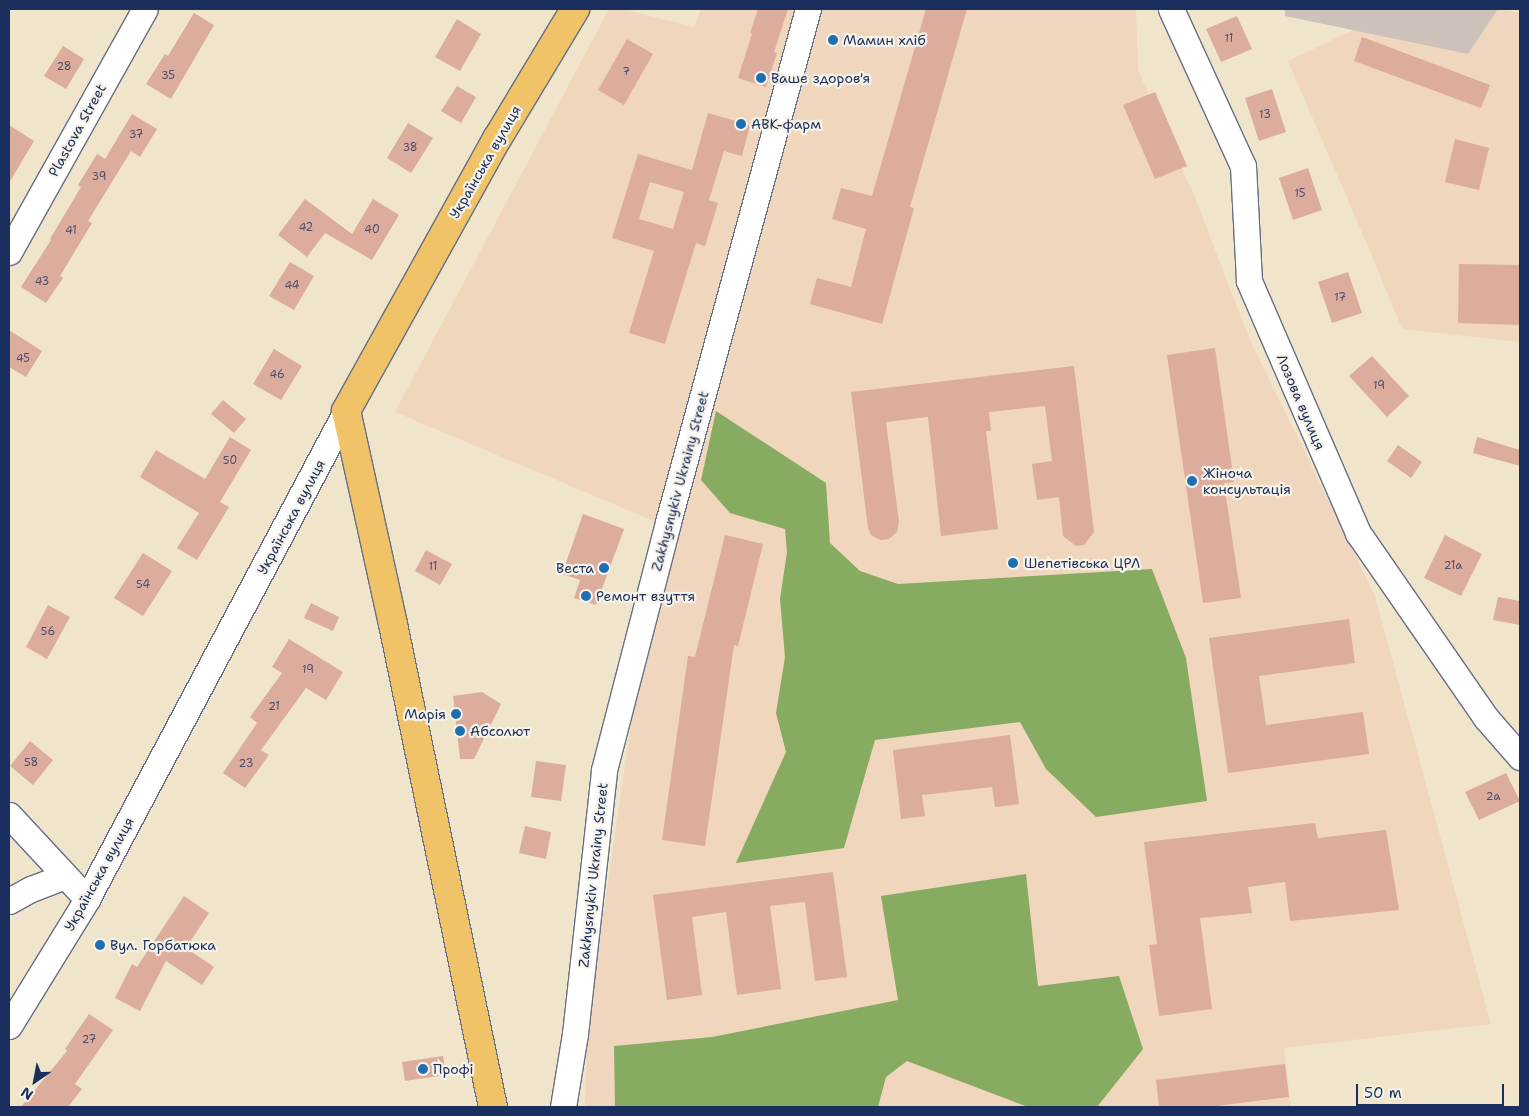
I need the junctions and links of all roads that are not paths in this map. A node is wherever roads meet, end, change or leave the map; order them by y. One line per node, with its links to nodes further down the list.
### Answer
1 (145, 9): 5 (street, Plastova Street)
2 (575, 9): 6 (main road, Українська вулиця)
3 (808, 9): 14 (street, Zakhysnykiv Ukrainy Street)
4 (1171, 9): 7 (street, Лозова вулиця)
5 (9, 252)
6 (346, 411): 10 (street, Українська вулиця); 13 (main road)
7 (1520, 757)
8 (9, 814): 9 (street)
9 (65, 876): 10 (street); 11 (street, Українська вулиця)
10 (87, 899): 12 (street, Українська вулиця)
11 (9, 901)
12 (9, 1026)
13 (493, 1107)
14 (563, 1107)

